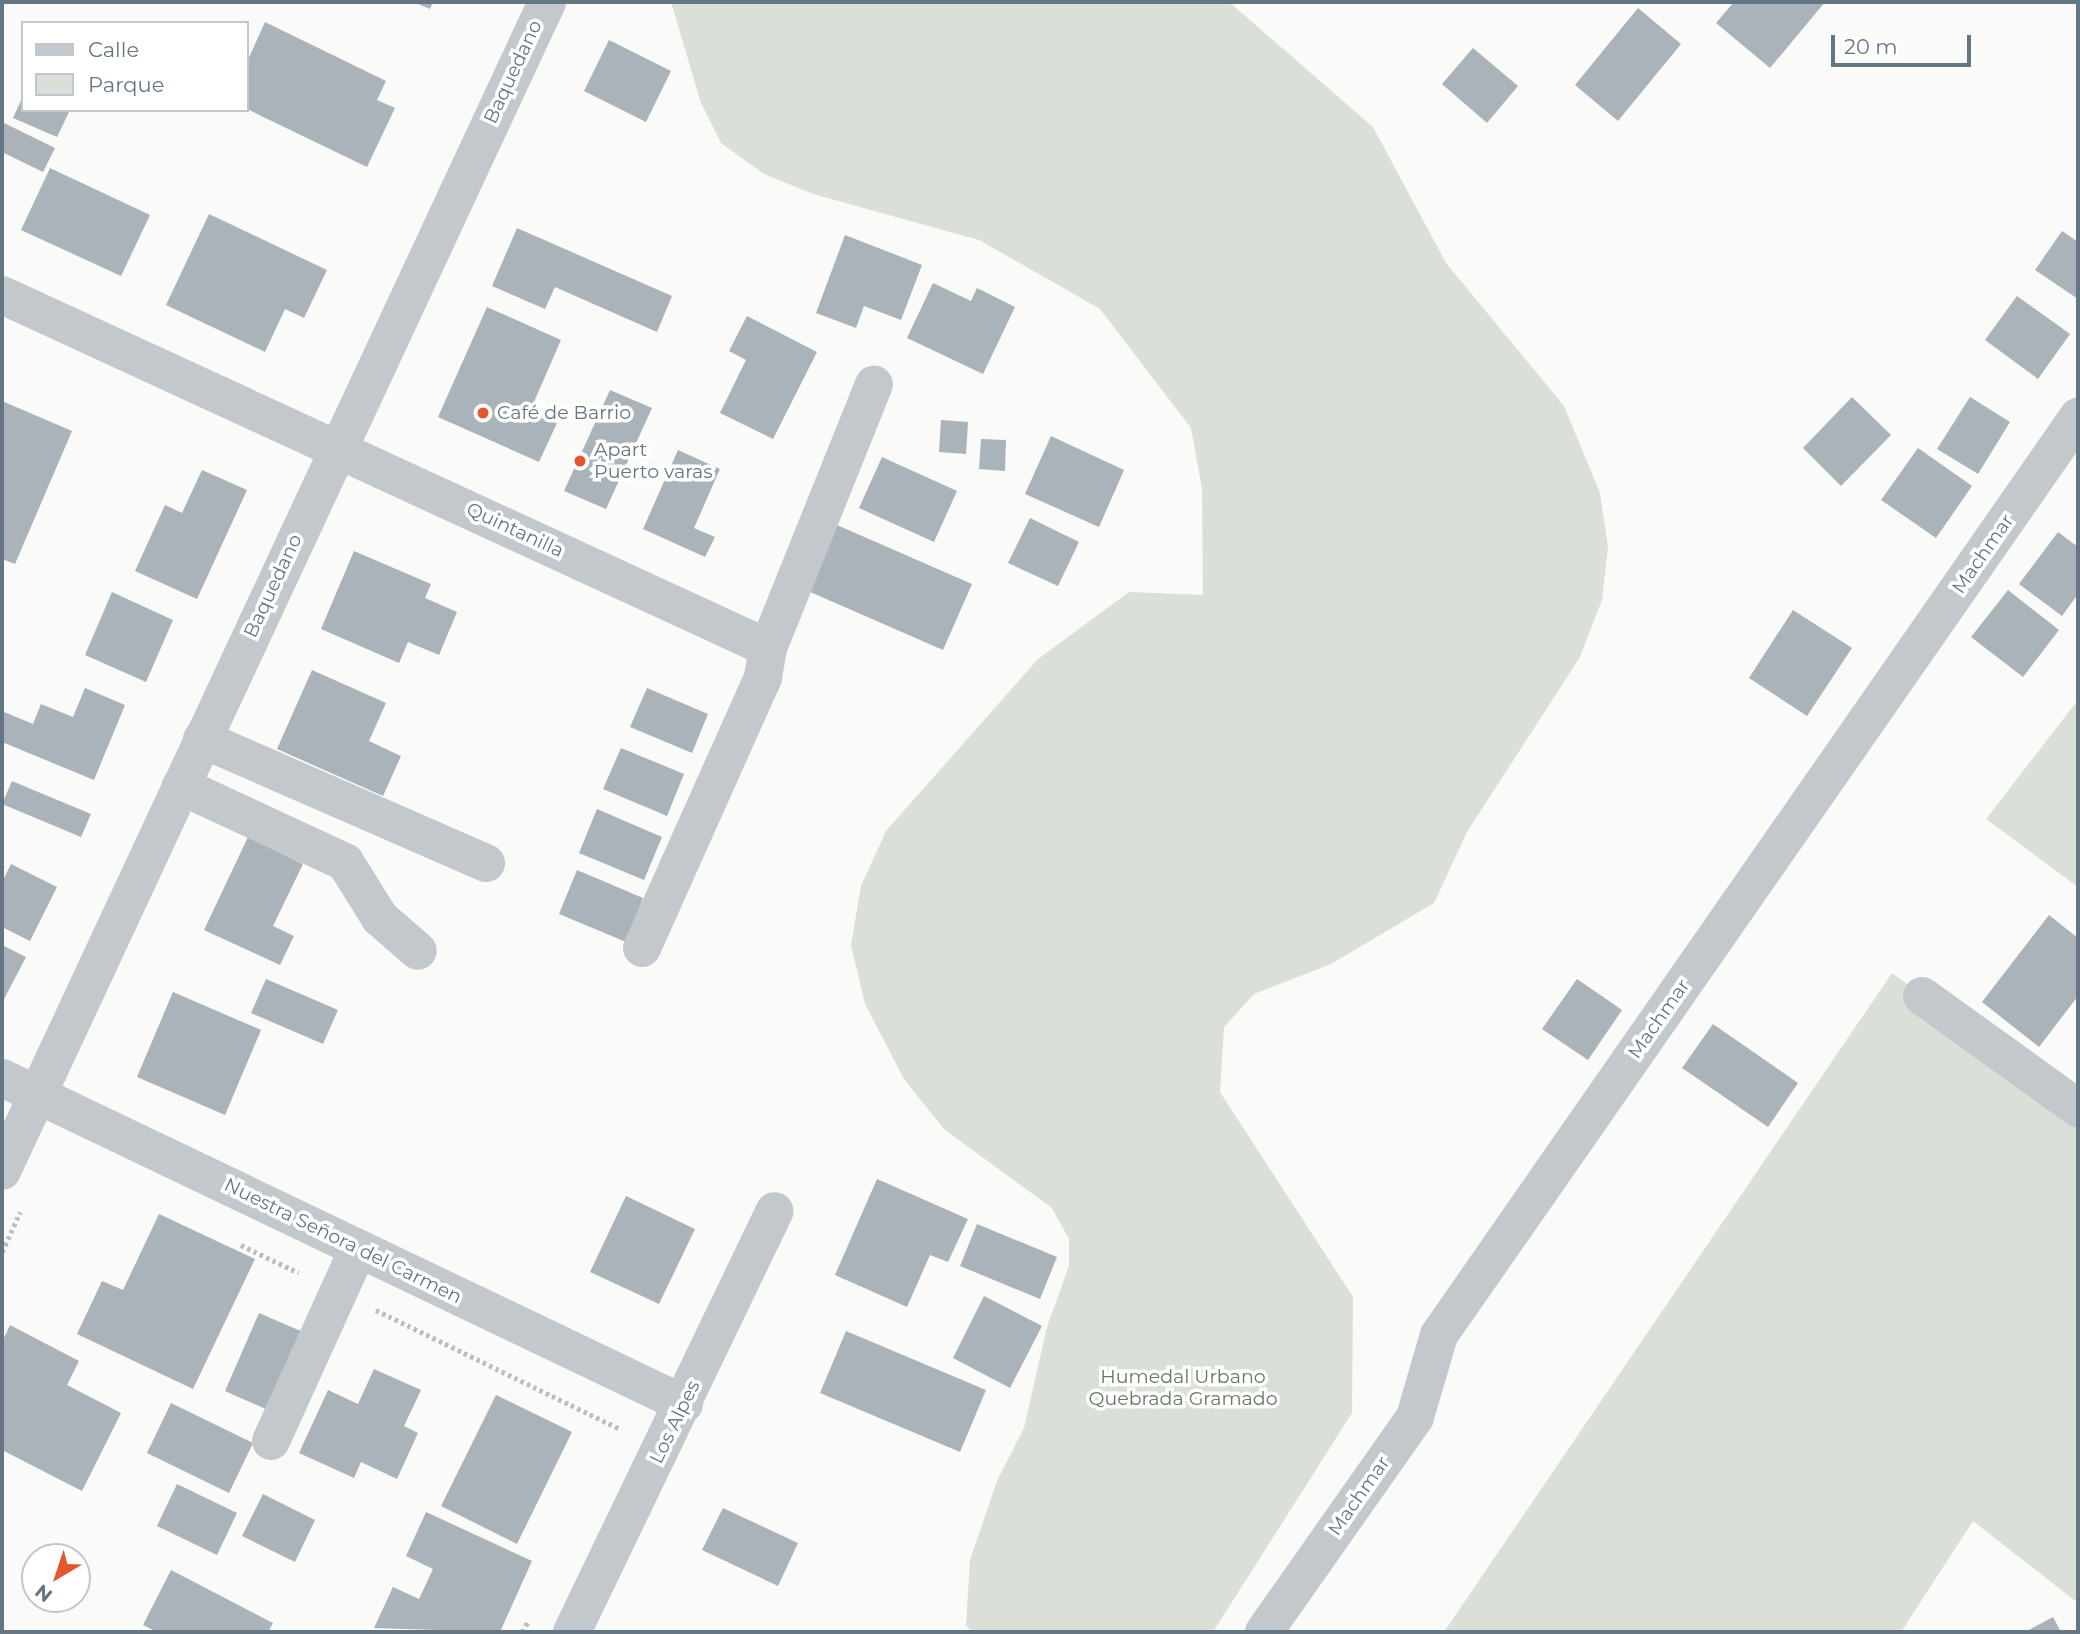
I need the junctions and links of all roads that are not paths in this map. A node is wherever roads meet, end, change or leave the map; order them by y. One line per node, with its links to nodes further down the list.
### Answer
1 (547, 2): 5 (street, Baquedano)
2 (2, 295): 5 (street, Quintanilla)
3 (874, 384): 6 (street)
4 (2078, 417): 22 (street, Machmar)
5 (338, 447): 6 (street, Quintanilla); 7 (street, Baquedano)
6 (768, 648): 10 (street)
7 (202, 739): 8 (street, Baquedano); 9 (street)
8 (181, 786): 11 (street); 14 (street, Baquedano)
9 (486, 863)
10 (642, 948)
11 (418, 951)
12 (1922, 996): 15 (street)
13 (2, 1078): 14 (street, Nuestra Señora del Carmen)
14 (37, 1095): 16 (street, Baquedano); 18 (street, Nuestra Señora del Carmen)
15 (2078, 1108)
16 (2, 1171)
17 (775, 1211): 19 (street, Los Alpes)
18 (358, 1249): 19 (street, Nuestra Señora del Carmen); 20 (street)
19 (684, 1405): 21 (street, Los Alpes)
20 (271, 1441)
21 (572, 1632)
22 (1264, 1632)

